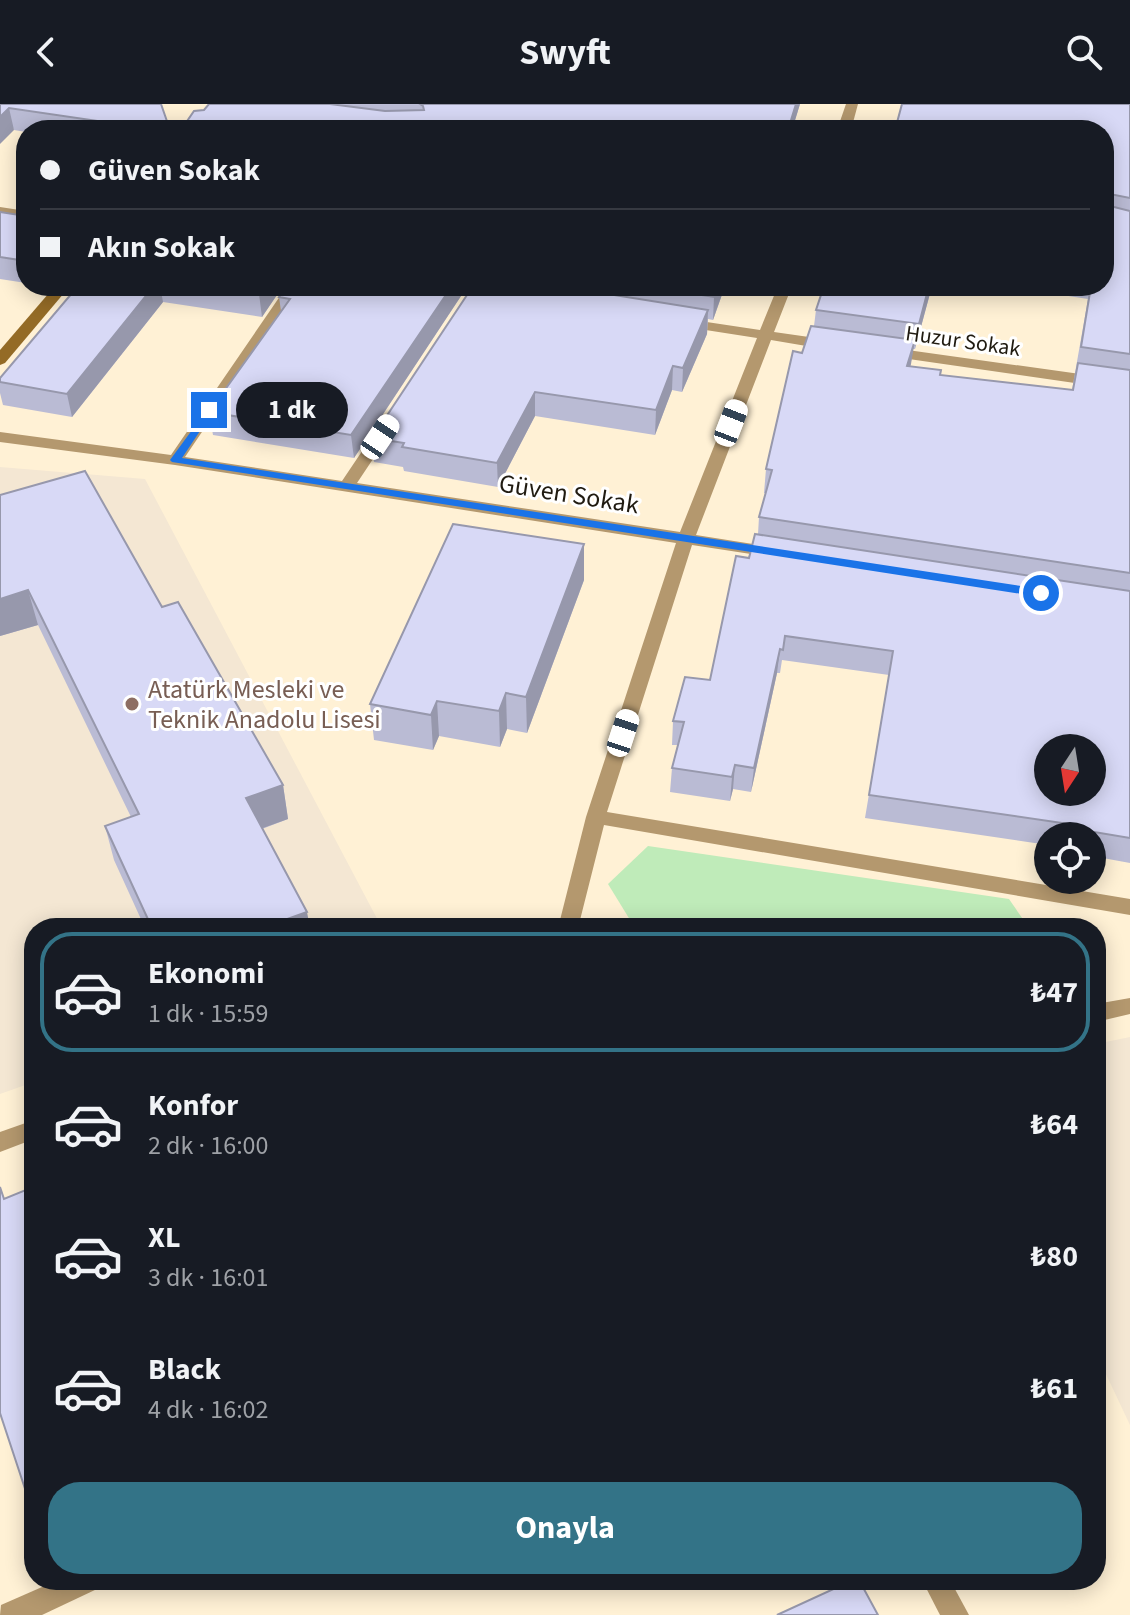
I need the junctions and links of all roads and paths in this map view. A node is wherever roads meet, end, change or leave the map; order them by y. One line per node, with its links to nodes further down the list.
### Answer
1 (54, 296): 8 (street)
2 (287, 296): 12 (street)
3 (781, 296): 5 (street)
4 (659, 318): 5 (street)
5 (764, 336): 6 (street); 14 (street)
6 (840, 346)
7 (871, 350): 9 (street, Huzur Sokak)
8 (0, 360)
9 (1130, 386)
10 (399, 407): 13 (street)
11 (0, 437): 12 (street, Güven Sokak)
12 (175, 460): 13 (street, Güven Sokak)
13 (347, 486): 14 (street, Güven Sokak)
14 (686, 538): 15 (street, Güven Sokak); 16 (street)
15 (793, 555)
16 (596, 817): 17 (street); 18 (street)
17 (1130, 907)
18 (568, 918)
19 (1130, 1006): 20 (street)
20 (1106, 1011)
21 (24, 1133): 22 (street)
22 (0, 1142)
23 (66, 1590): 25 (street)
24 (941, 1590): 26 (street)
25 (11, 1615)
26 (955, 1615)

